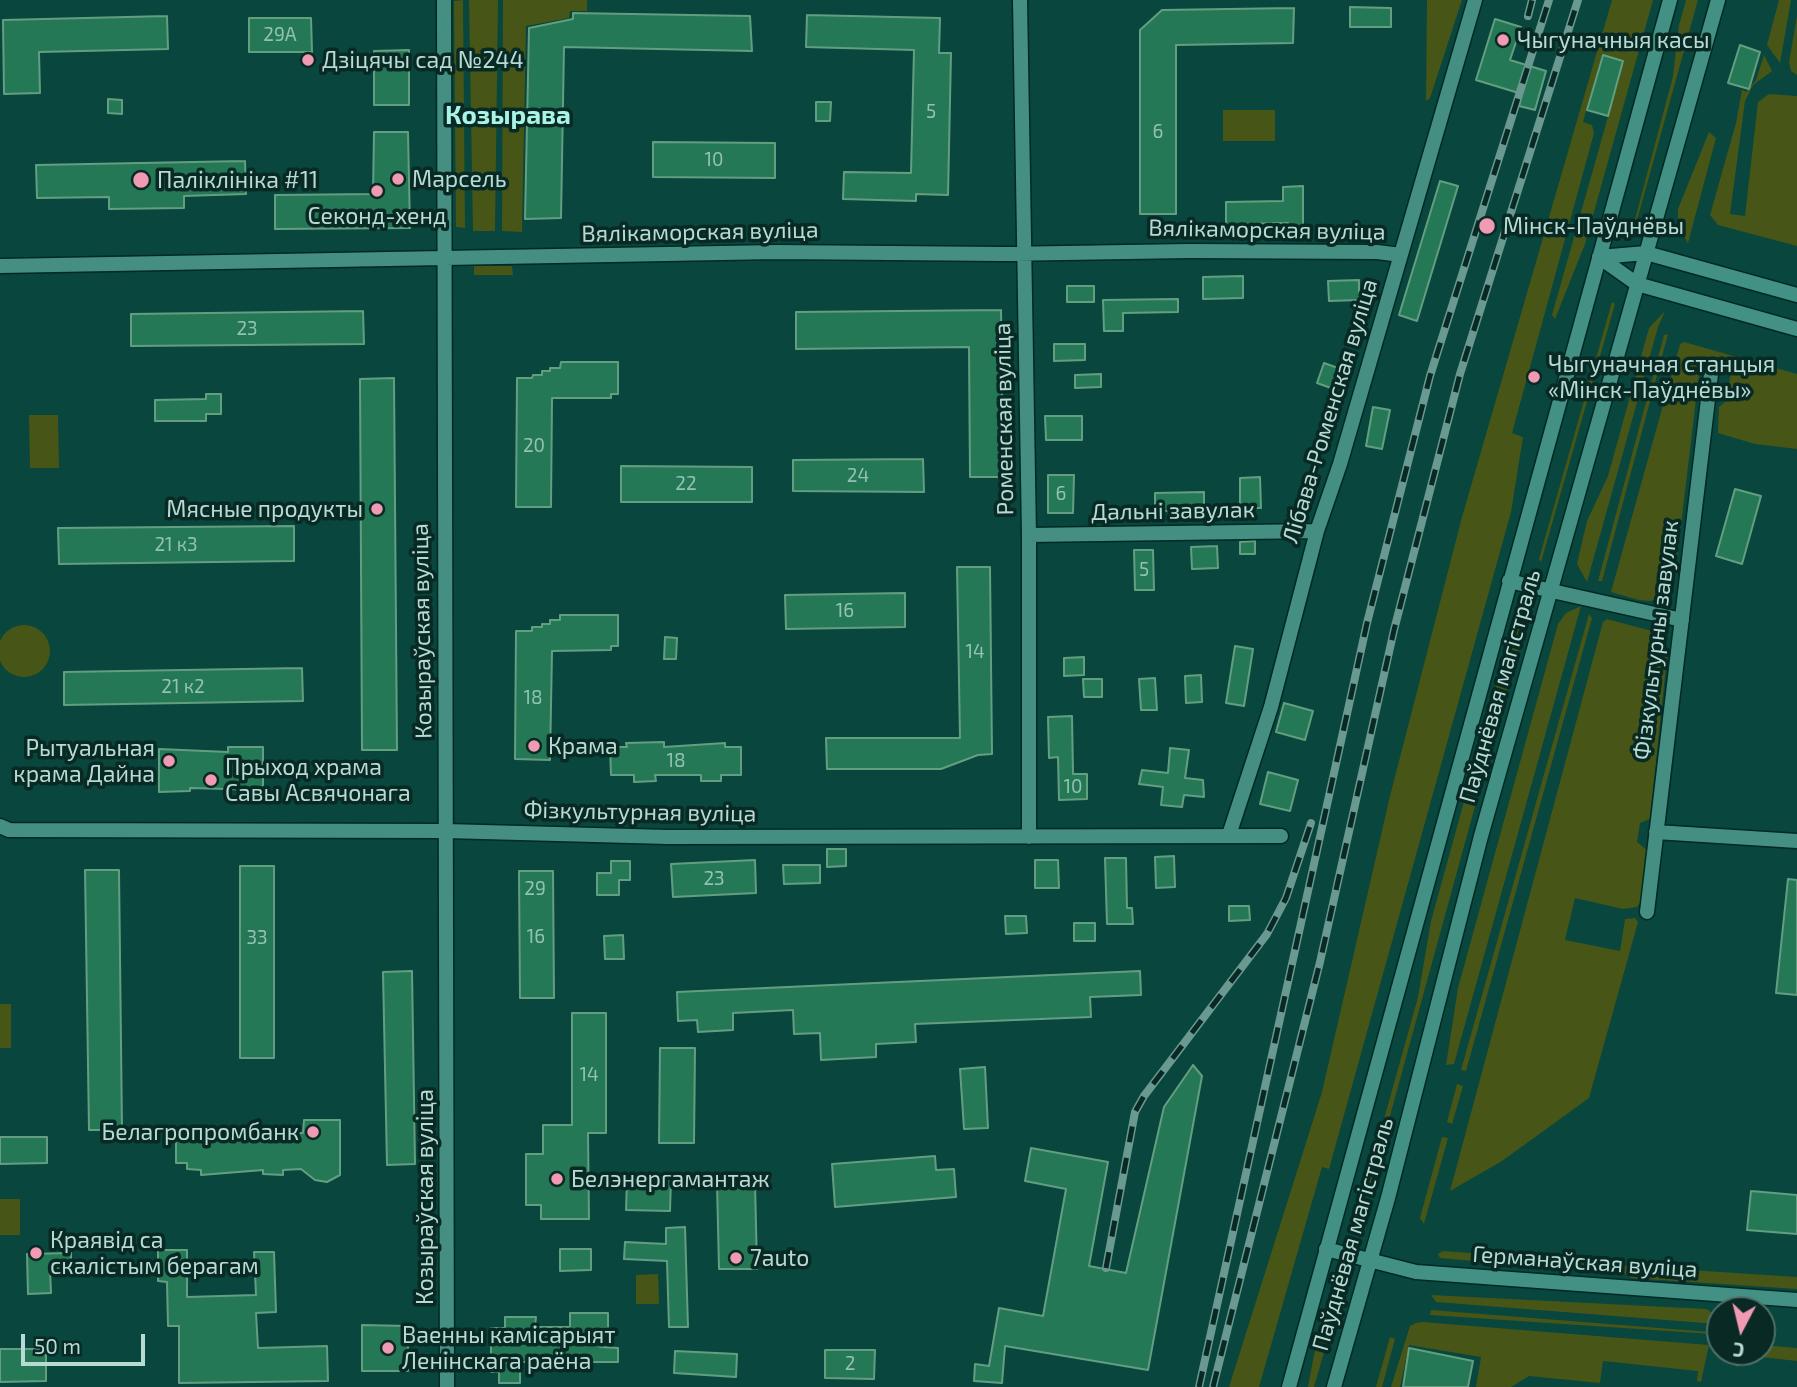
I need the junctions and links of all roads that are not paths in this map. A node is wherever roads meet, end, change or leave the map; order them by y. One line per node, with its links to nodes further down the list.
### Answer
1 (444, 0): 10 (street, Козыраўская вуліца)
2 (1020, 0): 6 (street, Роменская вуліца)
3 (1475, 0): 8 (street, Лібава-Роменская вуліца)
4 (1670, 0): 9 (main road, Паўднёвая магістраль)
5 (1718, 0): 7 (main road, Паўднёвая магістраль)
6 (1024, 253): 8 (street, Вялікаморская вуліца); 10 (street, Вялікаморская вуліца); 17 (street, Роменская вуліца)
7 (1646, 253): 9 (main road); 12 (main road, Паўднёвая магістраль); 13 (main road)
8 (1401, 255): 16 (street, Лібава-Роменская вуліца)
9 (1599, 257): 12 (main road); 18 (main road, Паўднёвая магістраль)
10 (445, 260): 11 (street, Вялікаморская вуліца); 22 (street, Козыраўская вуліца)
11 (0, 266)
12 (1637, 284): 14 (main road); 19 (main road, Паўднёвая магістраль)
13 (1797, 295)
14 (1797, 329)
15 (1711, 374): 20 (street, Фізкультурны завулак)
16 (1317, 531): 17 (street, Дальні завулак); 24 (street, Лібава-Роменская вуліца)
17 (1029, 536): 26 (street, Роменская вуліца)
18 (1509, 581): 19 (main road); 29 (main road, Паўднёвая магістраль)
19 (1552, 590): 20 (street); 30 (main road, Паўднёвая магістраль)
20 (1682, 620): 23 (street, Фізкультурны завулак)
21 (0, 826): 22 (street, Фізкультурная вуліца)
22 (446, 831): 26 (street, Фізкультурная вуліца); 32 (street, Козыраўская вуліца)
23 (1656, 832): 27 (street); 28 (street, Фізкультурны завулак)
24 (1229, 835): 25 (street, Фізкультурная вуліца); 26 (street, Фізкультурная вуліца)
25 (1281, 836)
26 (1029, 837)
27 (1797, 841)
28 (1647, 912)
29 (1326, 1249): 30 (main road, Германаўская вуліца); 33 (main road, Паўднёвая магістраль)
30 (1370, 1261): 31 (main road, Германаўская вуліца); 34 (main road, Паўднёвая магістраль)
31 (1797, 1300)
32 (447, 1387)
33 (1289, 1387)
34 (1334, 1387)

